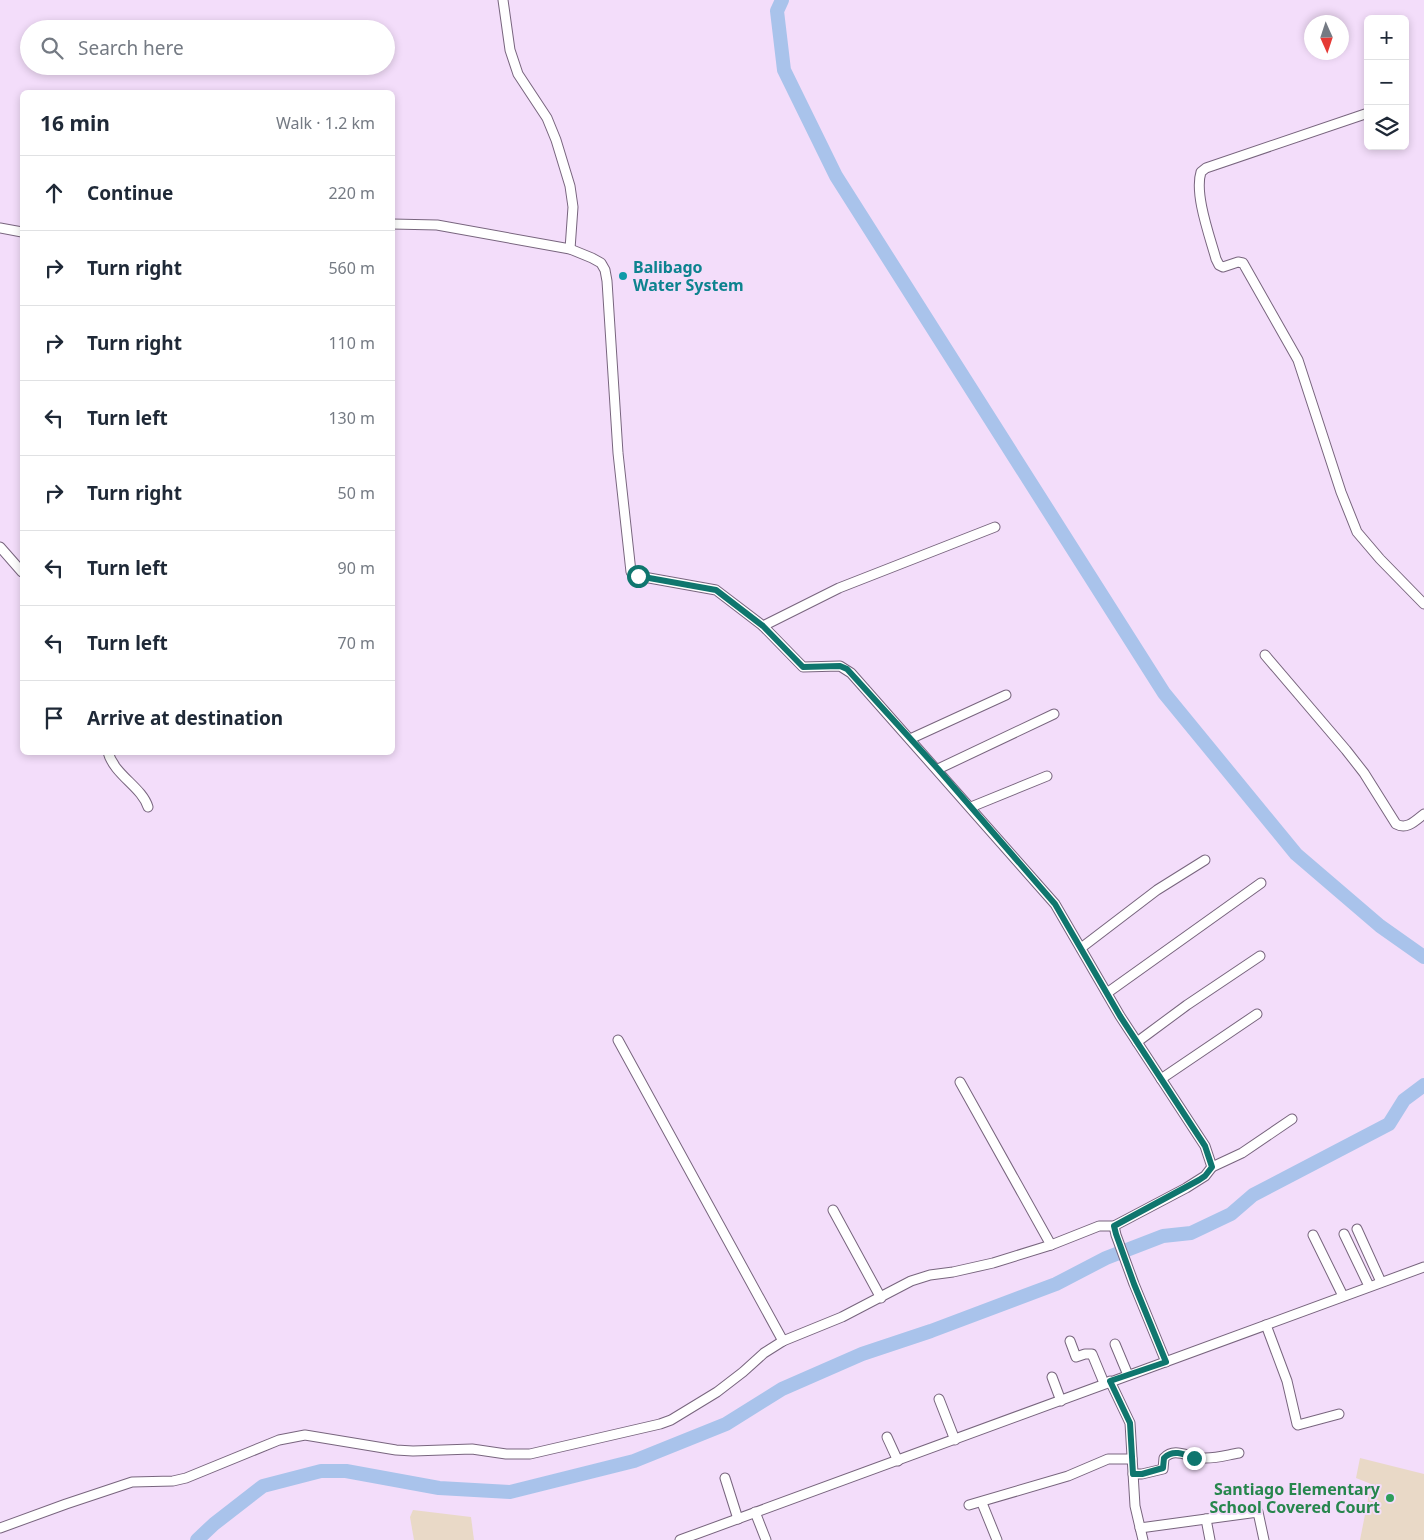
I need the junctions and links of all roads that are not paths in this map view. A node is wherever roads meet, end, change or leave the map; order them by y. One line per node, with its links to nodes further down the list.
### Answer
1 (503, 0): 6 (street)
2 (1364, 114): 10 (street)
3 (395, 224): 6 (street)
4 (0, 228): 5 (street)
5 (20, 232)
6 (570, 249): 11 (street)
7 (994, 527): 11 (street)
8 (0, 547): 9 (street)
9 (20, 570)
10 (1424, 604)
11 (763, 626): 15 (street)
12 (1265, 655): 21 (street)
13 (1006, 695): 15 (street)
14 (1054, 714): 17 (street)
15 (910, 739): 17 (street)
16 (109, 755): 19 (street)
17 (938, 769): 20 (street)
18 (1047, 776): 20 (street)
19 (148, 807)
20 (971, 807): 24 (street)
21 (1424, 814)
22 (1205, 860): 24 (street)
23 (1261, 883): 26 (street)
24 (1081, 948): 26 (street)
25 (1260, 956): 29 (street)
26 (1107, 993): 29 (street)
27 (1257, 1014): 30 (street)
28 (618, 1040): 46 (street)
29 (1137, 1042): 30 (street)
30 (1161, 1079): 33 (street)
31 (960, 1082): 39 (street)
32 (1292, 1119): 33 (street)
33 (1212, 1167): 35 (street)
34 (834, 1210): 44 (street)
35 (1114, 1226): 39 (street); 49 (street)
36 (1357, 1229): 41 (street)
37 (1344, 1234): 42 (street)
38 (1313, 1235): 43 (street)
39 (1051, 1245): 44 (street)
40 (1424, 1267): 41 (street)
41 (1381, 1282): 42 (street)
42 (1369, 1286): 43 (street)
43 (1343, 1296): 45 (street)
44 (881, 1298): 46 (street)
45 (1266, 1325): 49 (street); 55 (street)
46 (783, 1341): 68 (street)
47 (1070, 1341): 52 (street)
48 (1116, 1344): 50 (street)
49 (1166, 1362): 50 (street)
50 (1128, 1374): 52 (street)
51 (1052, 1377): 54 (street)
52 (1107, 1382): 54 (street); 59 (street)
53 (938, 1399): 57 (street)
54 (1061, 1400): 57 (street)
55 (1339, 1414)
56 (887, 1437): 60 (street)
57 (955, 1440): 60 (street)
58 (1239, 1454): 61 (street)
59 (1132, 1459): 61 (street); 63 (street)
60 (898, 1461): 65 (street)
61 (1133, 1474): 69 (street)
62 (725, 1478): 66 (street)
63 (982, 1503): 64 (street); 72 (street)
64 (969, 1506)
65 (755, 1512): 66 (street); 71 (street)
66 (738, 1518): 70 (street)
67 (1206, 1519): 69 (street); 74 (street); 75 (street)
68 (0, 1528)
69 (1140, 1528): 73 (street)
70 (680, 1540)
71 (766, 1540)
72 (997, 1540)
73 (1142, 1540)
74 (1210, 1540)
75 (1264, 1540)

